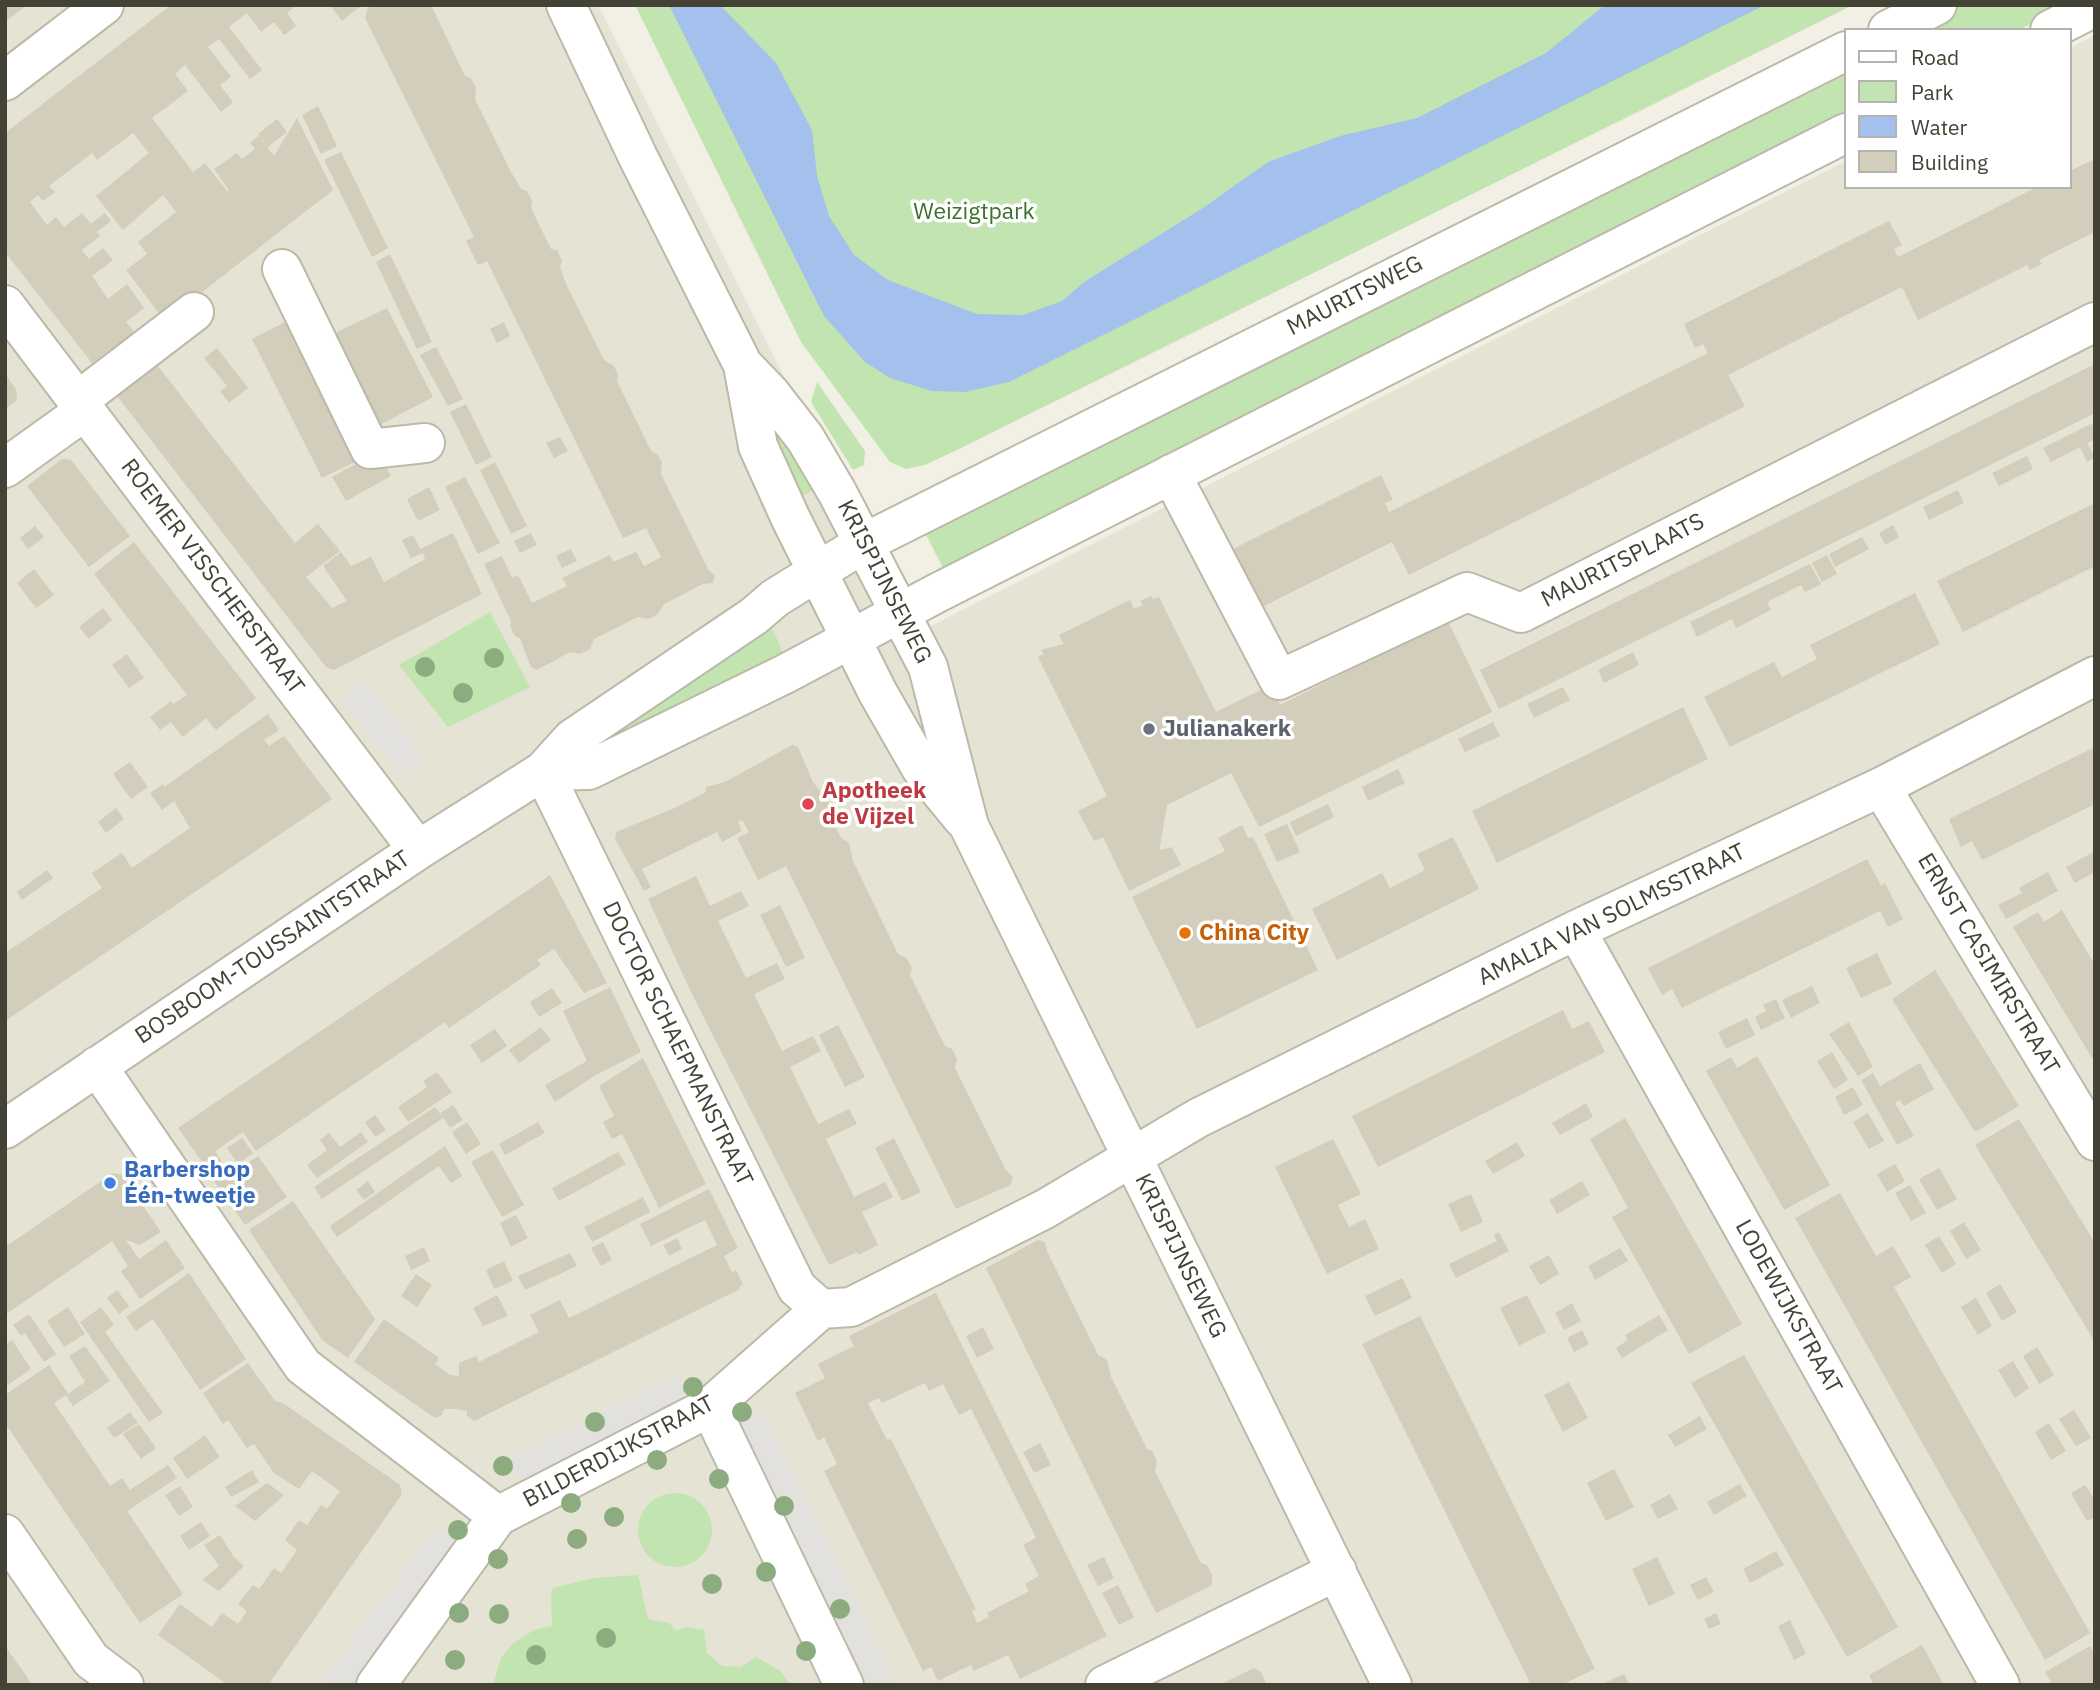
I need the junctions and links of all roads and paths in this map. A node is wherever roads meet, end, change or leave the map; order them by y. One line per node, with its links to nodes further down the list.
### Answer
1 (104, 5): 8 (street)
2 (566, 5): 14 (street, KRISPIJNSEWEG)
3 (1937, 5): 5 (street)
4 (2095, 7): 6 (street)
5 (1892, 28)
6 (2054, 28)
7 (1844, 52): 19 (street, MAURITSWEG)
8 (5, 82)
9 (1844, 134): 18 (street)
10 (282, 269): 16 (street)
11 (5, 305): 15 (street, ROEMER VISSCHERSTRAAT)
12 (194, 312): 15 (street)
13 (2095, 321): 18 (street, MAURITSPLAATS)
14 (743, 365): 19 (street, KRISPIJNSEWEG); 20 (street, KRISPIJNSEWEG)
15 (82, 405): 17 (street); 27 (street, ROEMER VISSCHERSTRAAT)
16 (425, 443)
17 (5, 468)
18 (1171, 474): 21 (street)
19 (864, 542): 20 (street, BOSBOOM-TOUSSAINTSTRAAT); 21 (street, KRISPIJNSEWEG)
20 (817, 571): 22 (street, KRISPIJNSEWEG); 24 (street, BOSBOOM-TOUSSAINTSTRAAT)
21 (901, 613): 22 (street); 26 (street, KRISPIJNSEWEG)
22 (850, 639): 24 (street); 26 (street, KRISPIJNSEWEG)
23 (2095, 676): 25 (street, AMALIA VAN SOLMSSTRAAT)
24 (543, 771): 27 (street, BOSBOOM-TOUSSAINTSTRAAT); 33 (street, DOCTOR SCHAEPMANSTRAAT)
25 (1881, 787): 28 (street, AMALIA VAN SOLMSSTRAAT); 31 (street, ERNST CASIMIRSTRAAT)
26 (969, 826): 32 (street, KRISPIJNSEWEG)
27 (418, 850): 29 (street, BOSBOOM-TOUSSAINTSTRAAT)
28 (1576, 930): 32 (street, AMALIA VAN SOLMSSTRAAT); 43 (street, LODEWIJKSTRAAT)
29 (97, 1066): 30 (street, BOSBOOM-TOUSSAINTSTRAAT); 35 (street)
30 (10, 1117)
31 (2095, 1141)
32 (1132, 1158): 33 (street); 37 (street, KRISPIJNSEWEG)
33 (821, 1309): 34 (street, BILDERDIJKSTRAAT)
34 (710, 1407): 35 (street, BILDERDIJKSTRAAT); 40 (street)
35 (498, 1516): 39 (street, BILDERDIJKSTRAAT)
36 (5, 1534): 38 (street)
37 (1337, 1571): 41 (street); 42 (street, KRISPIJNSEWEG)
38 (124, 1685)
39 (376, 1685)
40 (844, 1685)
41 (1105, 1685)
42 (1392, 1685)
43 (2000, 1685)

